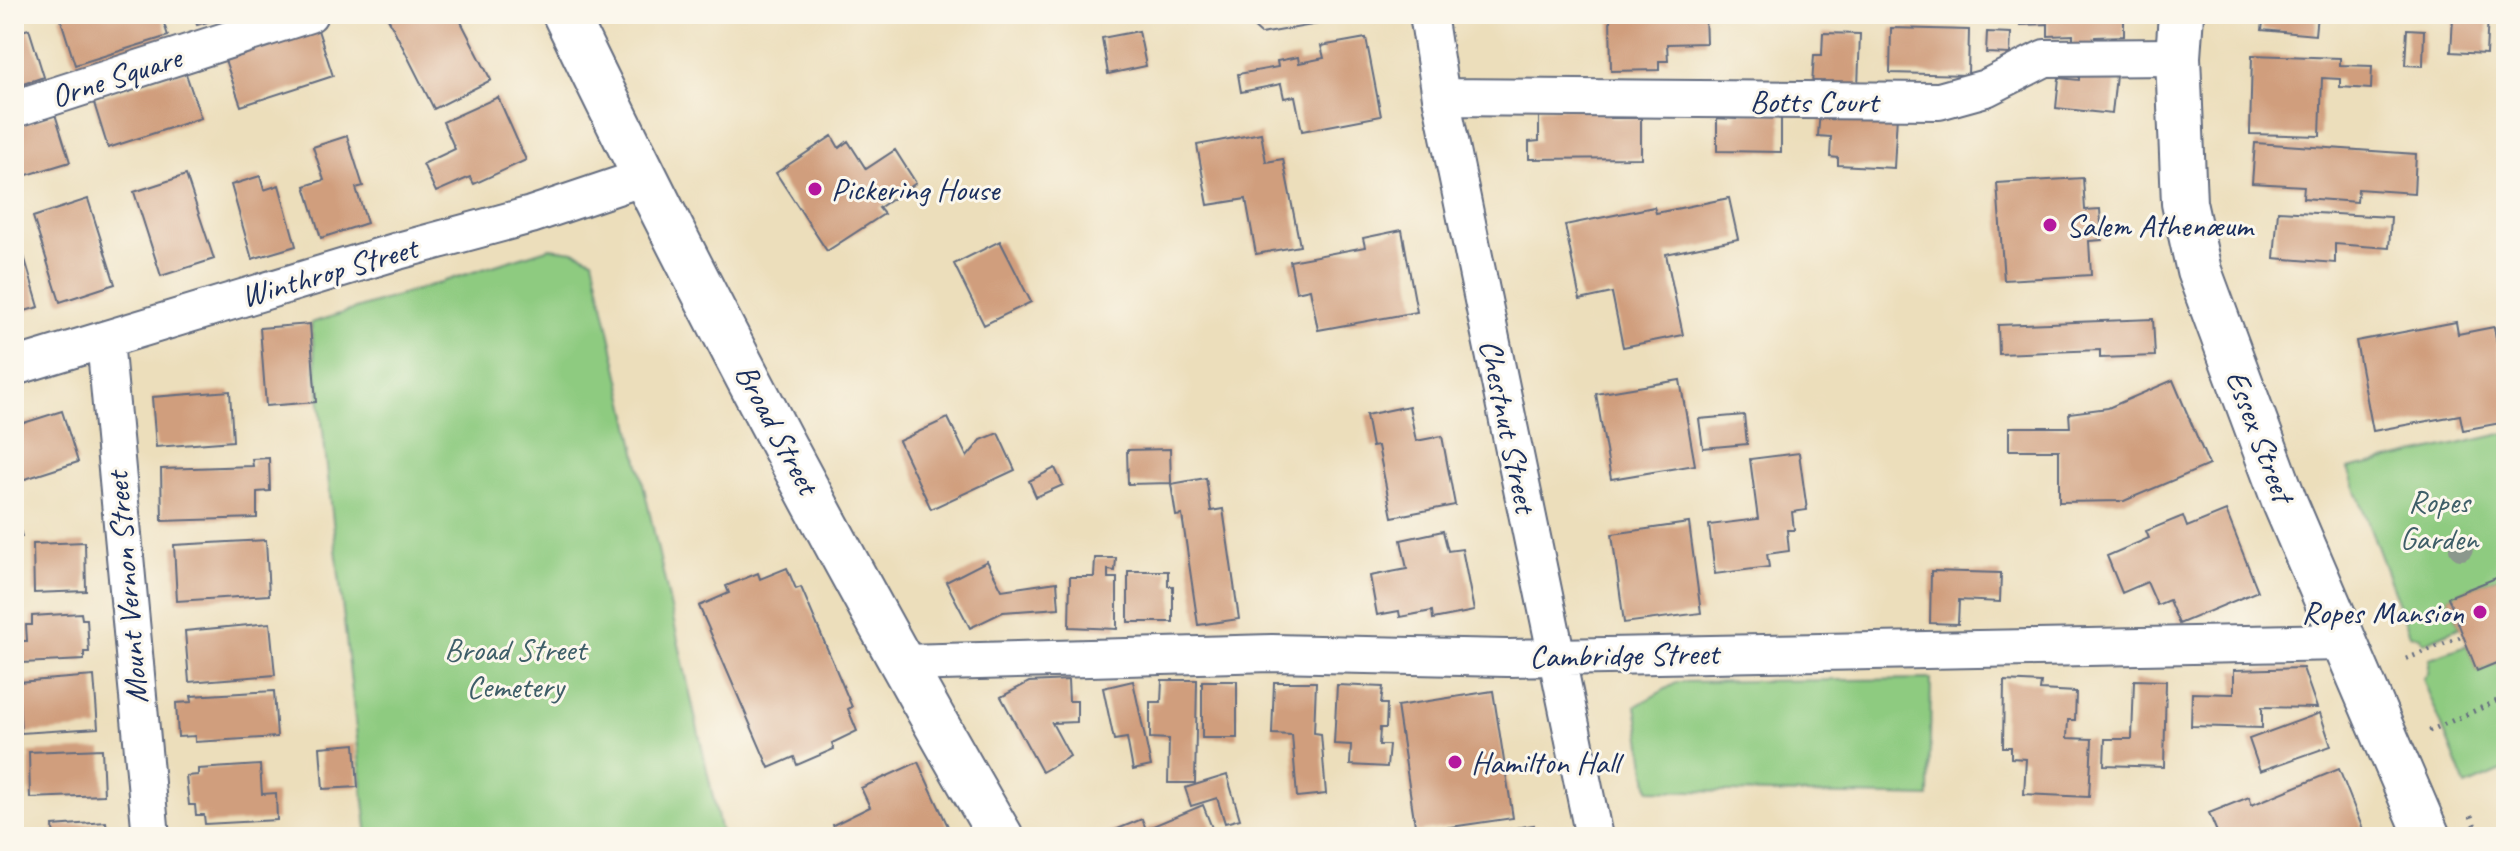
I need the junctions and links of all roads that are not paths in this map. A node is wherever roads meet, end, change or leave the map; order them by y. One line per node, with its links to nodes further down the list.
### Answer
1 (309, 14): 7 (street, Orne Square)
2 (565, 14): 8 (street, Broad Street)
3 (1428, 14): 6 (street, Chestnut Street)
4 (2181, 14): 5 (street, Essex Street)
5 (2178, 57): 6 (street, Botts Court); 11 (street, Essex Street)
6 (1441, 97): 12 (street, Chestnut Street)
7 (14, 109)
8 (644, 177): 9 (street, Winthrop Street); 13 (street, Broad Street)
9 (105, 340): 10 (street, Winthrop Street); 14 (street, Mount Vernon Street)
10 (14, 367)
11 (2344, 642): 12 (street, Cambridge Street); 17 (street, Essex Street)
12 (1555, 656): 13 (street, Cambridge Street); 16 (street, Chestnut Street)
13 (904, 663): 15 (street, Broad Street)
14 (151, 837)
15 (1001, 837)
16 (1594, 837)
17 (2428, 837)

